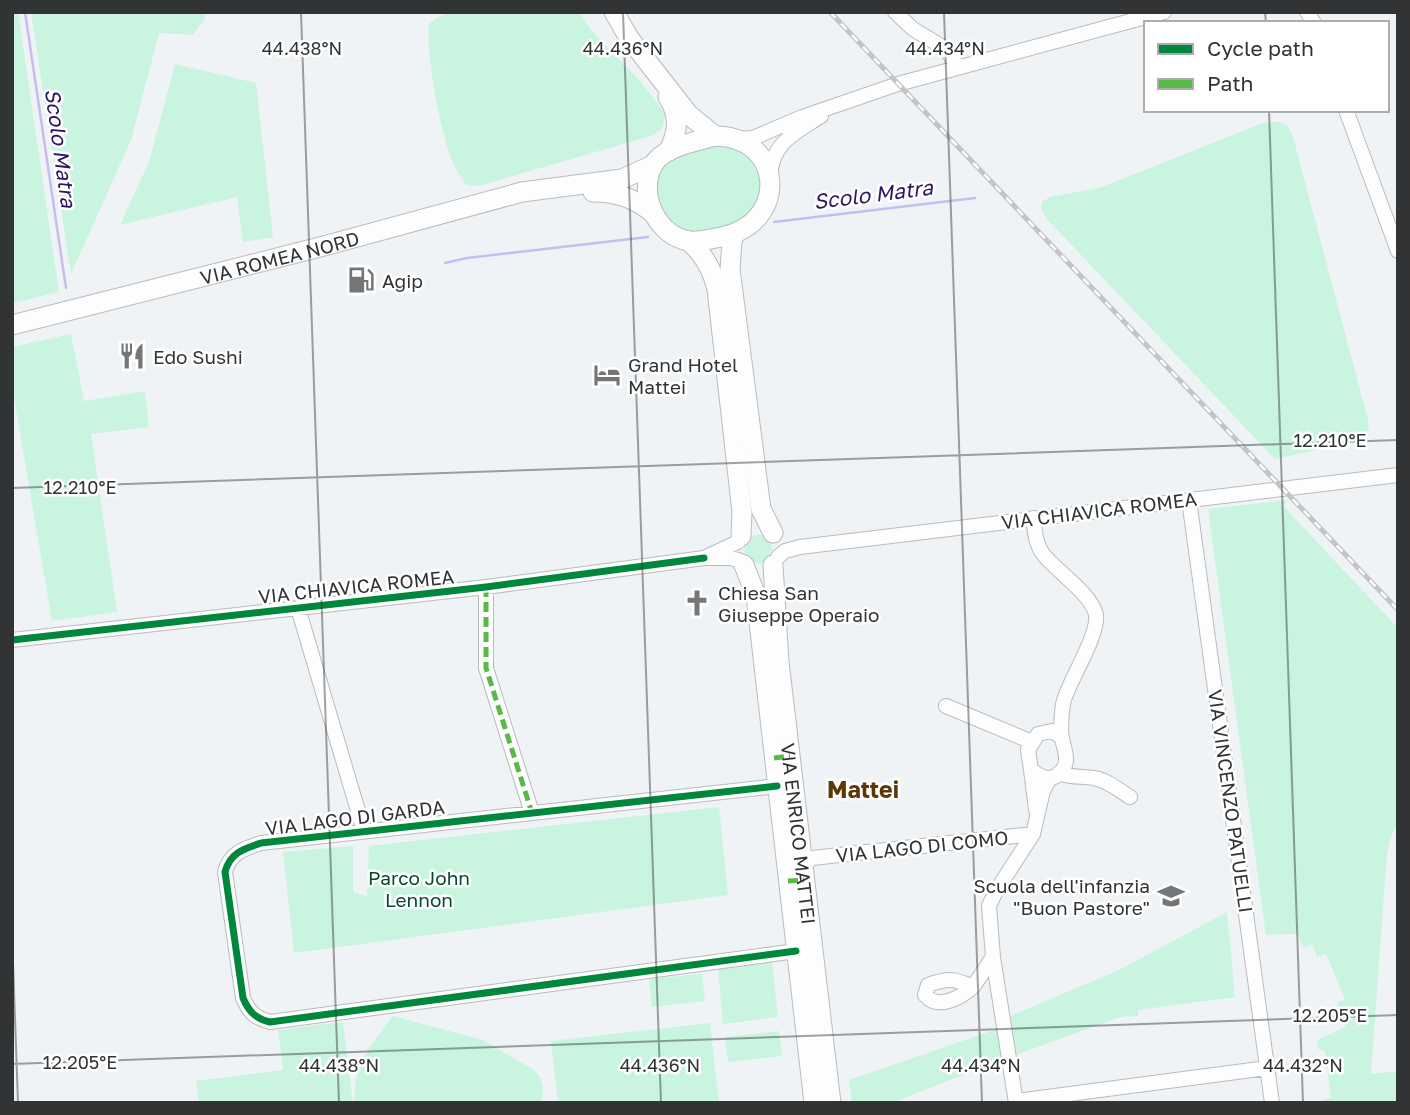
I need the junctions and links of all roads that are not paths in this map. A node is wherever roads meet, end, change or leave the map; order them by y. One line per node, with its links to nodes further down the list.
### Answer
1 (614, 12): 5 (main road)
2 (895, 12): 4 (street)
3 (1164, 12): 4 (street)
4 (958, 67): 6 (street)
5 (656, 75): 8 (main road); 10 (main road)
6 (837, 105): 9 (street); 12 (street)
7 (1347, 112): 17 (street)
8 (715, 136): 9 (main road); 10 (main road)
9 (738, 139): 12 (main road)
10 (669, 151): 11 (main road)
11 (653, 165): 13 (main road, VIA ROMEA NORD); 14 (main road)
12 (770, 178): 15 (main road)
13 (546, 190): 14 (main road, VIA ROMEA NORD); 18 (main road, VIA ROMEA NORD)
14 (653, 213): 16 (main road)
15 (735, 234): 16 (main road); 22 (main road, VIA ENRICO MATTEI)
16 (689, 240): 23 (main road, VIA ENRICO MATTEI)
17 (1398, 251)
18 (12, 325)
19 (1398, 475): 20 (street, VIA CHIAVICA ROMEA)
20 (1189, 500): 21 (street, VIA CHIAVICA ROMEA); 42 (street, VIA VINCENZO PATUELLI)
21 (1033, 518): 22 (street, VIA CHIAVICA ROMEA); 28 (street)
22 (775, 548): 23 (main road); 23 (main road); 38 (main road, VIA ENRICO MATTEI)
23 (741, 551): 24 (street, VIA CHIAVICA ROMEA); 32 (main road, VIA ENRICO MATTEI)
24 (486, 587): 25 (street, VIA CHIAVICA ROMEA); 34 (street)
25 (298, 608): 26 (street, VIA CHIAVICA ROMEA); 36 (street)
26 (12, 640)
27 (946, 706): 29 (street)
28 (1061, 737): 29 (street); 31 (street)
29 (1032, 742): 30 (street)
30 (1031, 770): 31 (street); 35 (street)
31 (1055, 776): 33 (street); 35 (street)
32 (777, 786): 34 (street, VIA LAGO DI GARDA); 39 (main road, VIA ENRICO MATTEI)
33 (1130, 797)
34 (532, 813): 36 (street, VIA LAGO DI GARDA)
35 (1037, 815): 37 (street)
36 (364, 831): 39 (street, VIA LAGO DI GARDA)
37 (1033, 834): 38 (street, VIA LAGO DI COMO); 40 (street)
38 (805, 858): 45 (main road, VIA ENRICO MATTEI)
39 (796, 951): 44 (main road, VIA ENRICO MATTEI)
40 (993, 957): 41 (street); 43 (street)
41 (973, 987)
42 (1267, 1068): 43 (street); 46 (street, VIA VINCENZO PATUELLI)
43 (1016, 1102)
44 (814, 1103)
45 (831, 1103)
46 (1272, 1103)

